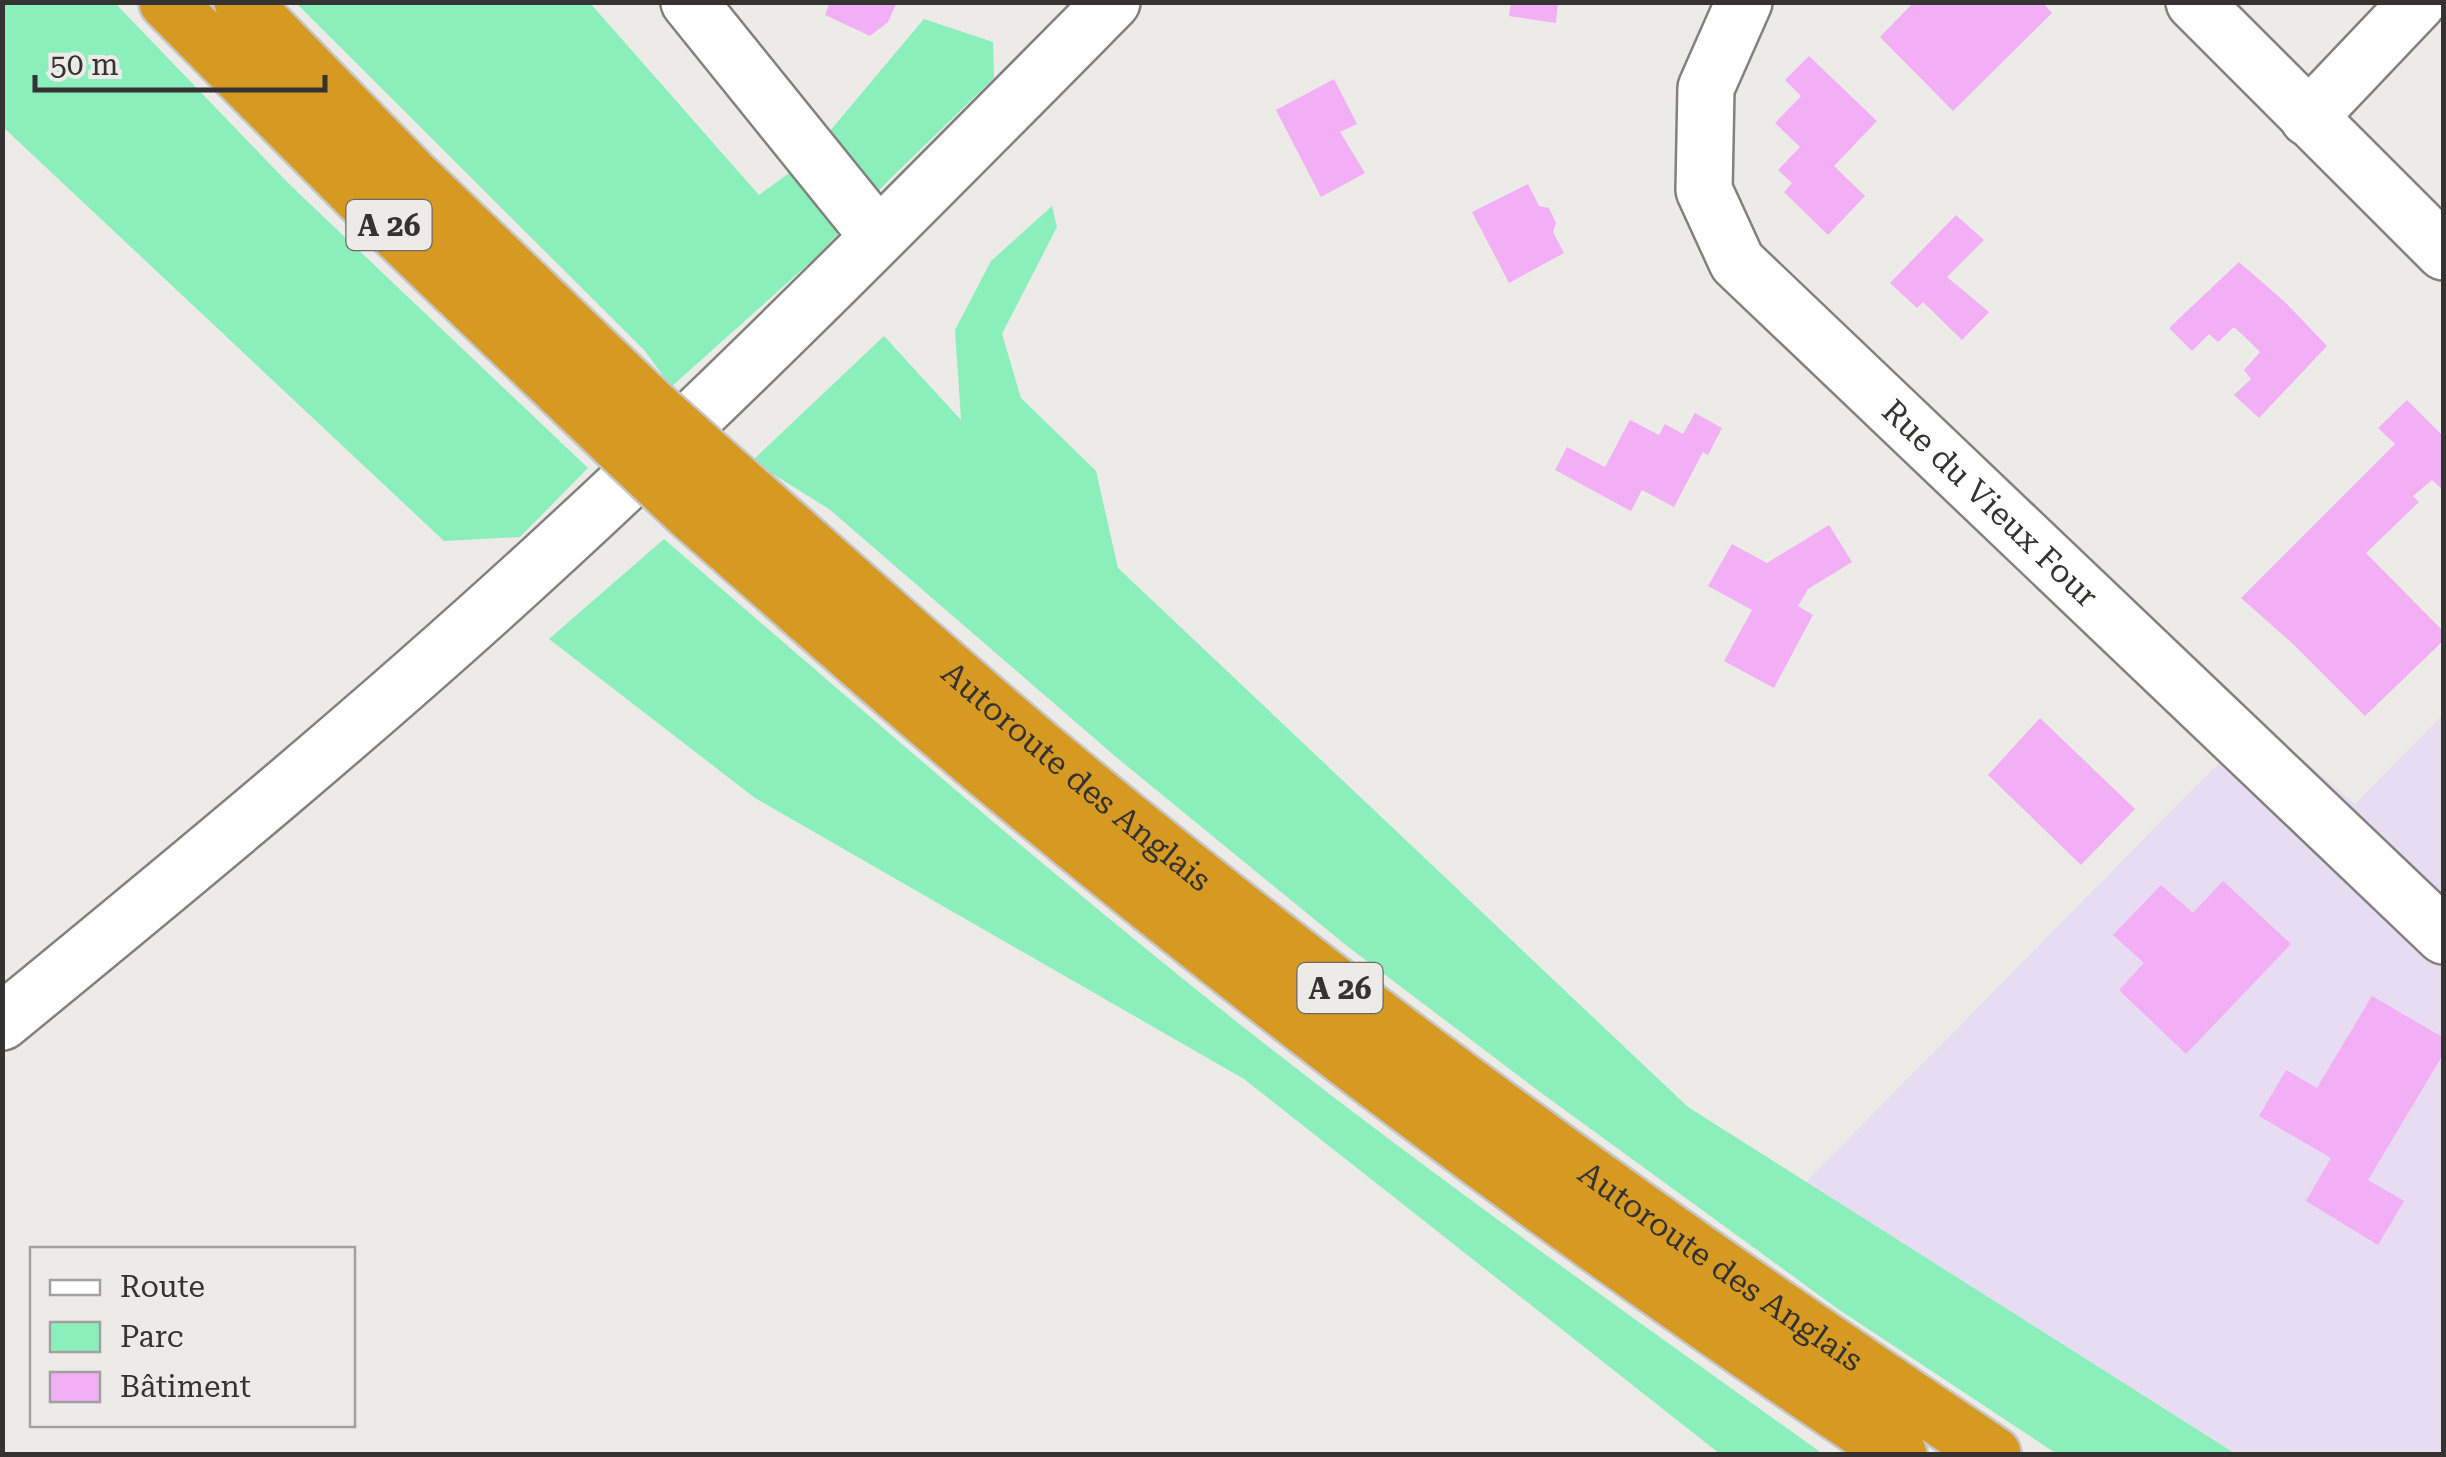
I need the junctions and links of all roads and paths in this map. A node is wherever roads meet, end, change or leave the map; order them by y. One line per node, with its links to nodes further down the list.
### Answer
1 (167, 2): 11 (highway, Autoroute des Anglais / A 26)
2 (242, 2): 11 (highway, Autoroute des Anglais / A 26)
3 (689, 2): 9 (street)
4 (1744, 2): 13 (street, Rue du Vieux Four)
5 (2194, 2): 8 (street)
6 (2418, 2): 8 (street)
7 (1080, 15): 9 (street)
8 (2308, 118): 10 (street)
9 (867, 245): 14 (street)
10 (2444, 252)
11 (633, 424): 12 (highway, Autoroute des Anglais / A 26, bridge)
12 (707, 492): 15 (highway, Autoroute des Anglais / A 26); 16 (highway, Autoroute des Anglais / A 26)
13 (2444, 936)
14 (2, 1022)
15 (1899, 1454)
16 (1992, 1454)

